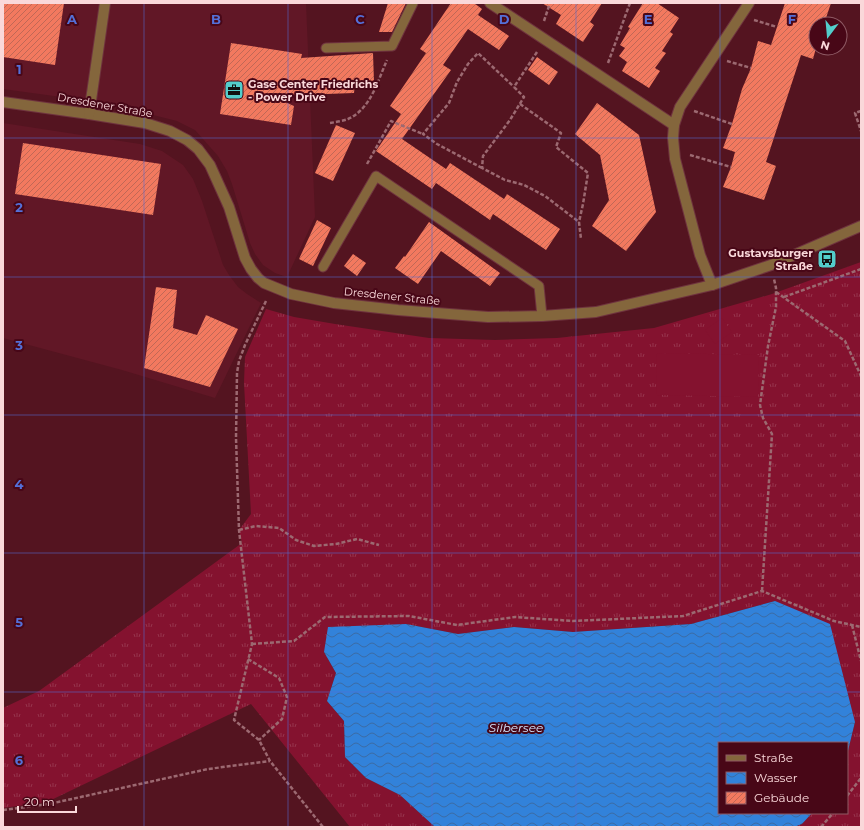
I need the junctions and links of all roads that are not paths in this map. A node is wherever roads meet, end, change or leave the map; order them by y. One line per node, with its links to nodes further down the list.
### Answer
1 (105, 3): 7 (street)
2 (413, 3): 5 (lane)
3 (490, 3): 8 (street)
4 (749, 3): 8 (street)
5 (326, 48)
6 (3, 102): 7 (street, Dresdener Straße)
7 (89, 114): 12 (street, Dresdener Straße)
8 (674, 125): 11 (street)
9 (861, 226): 11 (street, Dresdener Straße)
10 (323, 267): 12 (lane)
11 (712, 285): 12 (street, Dresdener Straße)
12 (542, 316)

